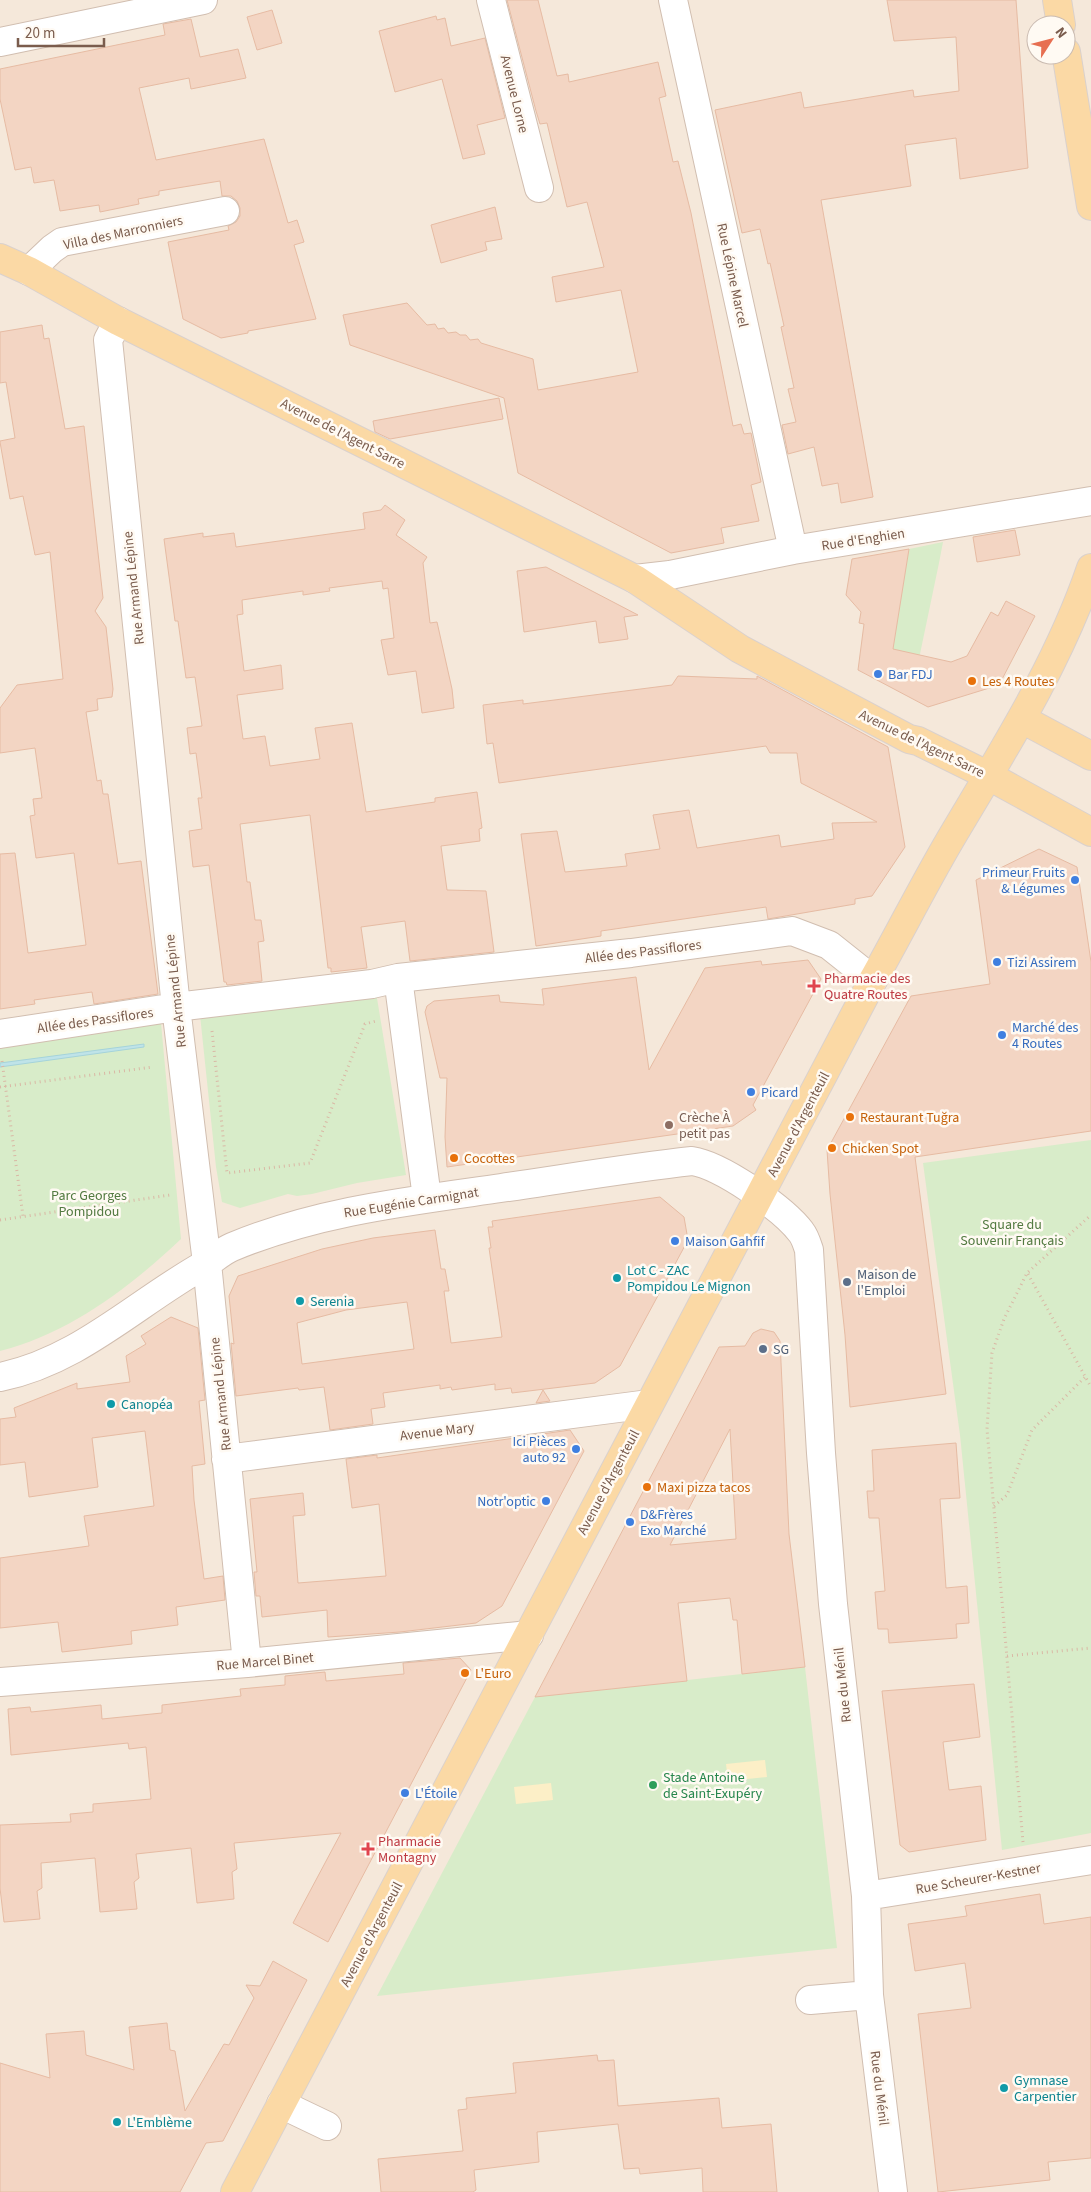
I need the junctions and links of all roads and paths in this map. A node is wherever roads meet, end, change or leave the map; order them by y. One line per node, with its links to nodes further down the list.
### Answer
1 (203, 0): 6 (street)
2 (491, 0): 9 (street, Avenue Lorne)
3 (673, 0): 16 (street, Rue Lépine Marcel)
4 (1057, 0): 5 (main road)
5 (1060, 15)
6 (0, 42)
7 (1070, 65): 8 (main road)
8 (1084, 110): 10 (main road)
9 (539, 188)
10 (1091, 206)
11 (226, 210): 13 (street, Villa des Marronniers)
12 (0, 258): 13 (main road, Avenue de l'Agent Sarre)
13 (29, 271): 14 (main road, Avenue de l'Agent Sarre)
14 (118, 321): 18 (main road, Avenue de l'Agent Sarre); 26 (street, Rue Armand Lépine)
15 (1091, 501): 16 (street, Rue d'Enghien)
16 (793, 550): 18 (street, Rue d'Enghien)
17 (1091, 568): 19 (main road, Avenue d'Argenteuil)
18 (635, 579): 21 (main road, Avenue de l'Agent Sarre)
19 (1022, 719): 20 (main road); 21 (main road, Avenue d'Argenteuil)
20 (1091, 756)
21 (989, 776): 22 (main road, Avenue de l'Agent Sarre); 24 (main road, Avenue d'Argenteuil)
22 (1091, 832)
23 (398, 978): 24 (street, Allée des Passiflores); 25 (street, Allée des Passiflores); 27 (street)
24 (874, 980): 34 (main road, Avenue d'Argenteuil)
25 (209, 1003): 26 (street, Allée des Passiflores); 27 (path)
26 (176, 1008): 28 (street, Allée des Passiflores); 33 (street, Rue Armand Lépine)
27 (403, 1015): 35 (street)
28 (0, 1034)
29 (3, 1066): 31 (path)
30 (152, 1067): 31 (path)
31 (5, 1086): 32 (path); 37 (path)
32 (0, 1087)
33 (198, 1192): 37 (path); 39 (street, Rue Armand Lépine)
34 (761, 1196): 35 (street, Rue Eugénie Carmignat); 44 (main road, Avenue d'Argenteuil); 54 (street, Rue du Ménil)
35 (427, 1198): 39 (street, Rue Eugénie Carmignat)
36 (1091, 1215): 40 (path)
37 (23, 1216): 38 (path)
38 (0, 1220)
39 (207, 1263): 41 (street, Rue Eugénie Carmignat); 45 (street, Rue Armand Lépine)
40 (1027, 1273): 42 (path); 46 (path)
41 (0, 1377)
42 (1086, 1377): 43 (path); 46 (path)
43 (1091, 1387)
44 (649, 1404): 45 (street, Avenue Mary); 47 (main road, Avenue d'Argenteuil)
45 (226, 1459): 50 (street, Rue Armand Lépine)
46 (993, 1506): 49 (path)
47 (528, 1635): 50 (street, Rue Marcel Binet); 57 (main road, Avenue d'Argenteuil)
48 (1091, 1648): 49 (path)
49 (1007, 1656): 53 (path)
50 (247, 1663): 51 (street, Rue Marcel Binet)
51 (0, 1682)
52 (1091, 1860): 53 (street, Rue Scheurer-Kestner)
53 (1025, 1869): 54 (street, Rue Scheurer-Kestner)
54 (866, 1896): 55 (street, Rue du Ménil)
55 (868, 1995): 56 (street); 60 (street, Rue du Ménil)
56 (810, 2000)
57 (281, 2104): 58 (street); 59 (main road, Avenue d'Argenteuil)
58 (326, 2126)
59 (235, 2192)
60 (893, 2192)

